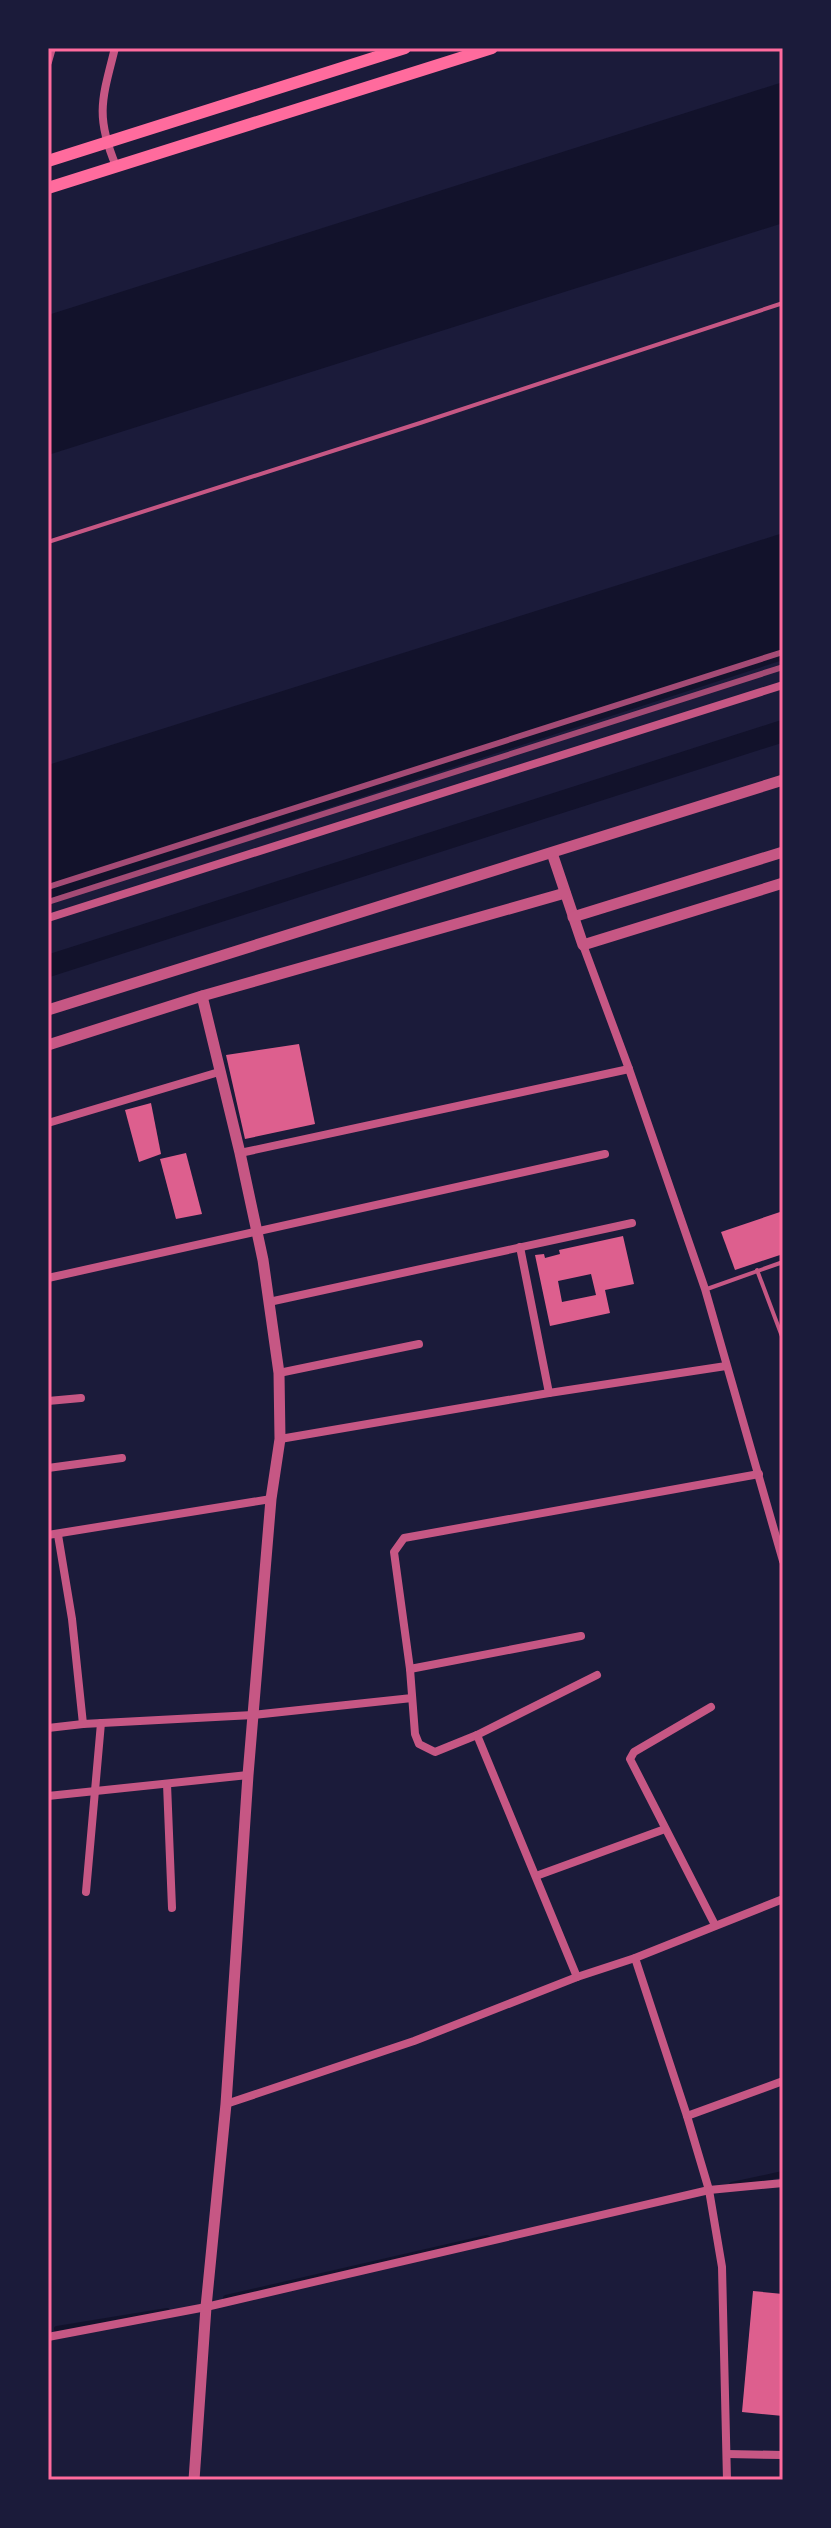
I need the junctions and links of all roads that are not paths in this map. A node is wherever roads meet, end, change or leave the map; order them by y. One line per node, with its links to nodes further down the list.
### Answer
1 (52, 48): 5 (street)
2 (115, 48): 6 (street)
3 (405, 48): 6 (main road)
4 (492, 48): 8 (main road)
5 (48, 62)
6 (106, 142): 7 (main road); 8 (street)
7 (48, 161)
8 (116, 166): 9 (main road)
9 (48, 188)
10 (783, 303): 11 (lane)
11 (48, 542)
12 (783, 685): 19 (street)
13 (783, 780): 15 (street)
14 (783, 852): 18 (street)
15 (552, 853): 17 (street); 22 (street)
16 (783, 883): 20 (street)
17 (565, 893): 18 (street); 21 (street)
18 (573, 917): 20 (street)
19 (48, 918)
20 (583, 945): 24 (street)
21 (202, 996): 23 (street); 25 (street)
22 (48, 1010)
23 (48, 1045)
24 (629, 1069): 27 (street); 35 (street)
25 (219, 1072): 26 (street); 27 (street)
26 (48, 1123)
27 (240, 1153): 30 (street)
28 (605, 1154): 30 (street)
29 (632, 1223): 31 (street)
30 (257, 1231): 34 (street); 36 (street)
31 (520, 1247): 36 (street); 41 (street)
32 (783, 1262): 33 (lane)
33 (757, 1270): 35 (lane); 37 (lane)
34 (48, 1278)
35 (705, 1289): 39 (street)
36 (269, 1302): 40 (street)
37 (783, 1339)
38 (419, 1344): 40 (street)
39 (726, 1366): 41 (street); 47 (street)
40 (279, 1373): 44 (street)
41 (549, 1393): 44 (street)
42 (81, 1398): 43 (street)
43 (48, 1401)
44 (280, 1439): 48 (street)
45 (122, 1458): 46 (street)
46 (48, 1468)
47 (759, 1474): 51 (street); 53 (street)
48 (271, 1499): 50 (street); 57 (street)
49 (48, 1535): 50 (street)
50 (58, 1535): 59 (street)
51 (783, 1561)
52 (581, 1636): 53 (street)
53 (410, 1669): 55 (street)
54 (597, 1675): 61 (street)
55 (412, 1698): 57 (street); 61 (street)
56 (711, 1707): 66 (street)
57 (253, 1715): 58 (street); 62 (street)
58 (101, 1723): 59 (street); 64 (street)
59 (83, 1724): 60 (street)
60 (48, 1728)
61 (477, 1735): 67 (street)
62 (248, 1775): 63 (street); 75 (street)
63 (167, 1784): 64 (street); 70 (street)
64 (97, 1791): 65 (street); 68 (street)
65 (48, 1796)
66 (665, 1829): 67 (street); 71 (street)
67 (536, 1876): 73 (street)
68 (86, 1892)
69 (783, 1899): 71 (street)
70 (172, 1908)
71 (715, 1925): 72 (street)
72 (635, 1958): 73 (street); 76 (street)
73 (577, 1977): 75 (street)
74 (783, 2081): 76 (street)
75 (226, 2104): 79 (street)
76 (687, 2116): 78 (street)
77 (783, 2183): 78 (street)
78 (709, 2190): 79 (street); 81 (street)
79 (206, 2307): 80 (street); 83 (street)
80 (48, 2337)
81 (727, 2454): 82 (street); 84 (street)
82 (783, 2455)
83 (194, 2480)
84 (727, 2480)

